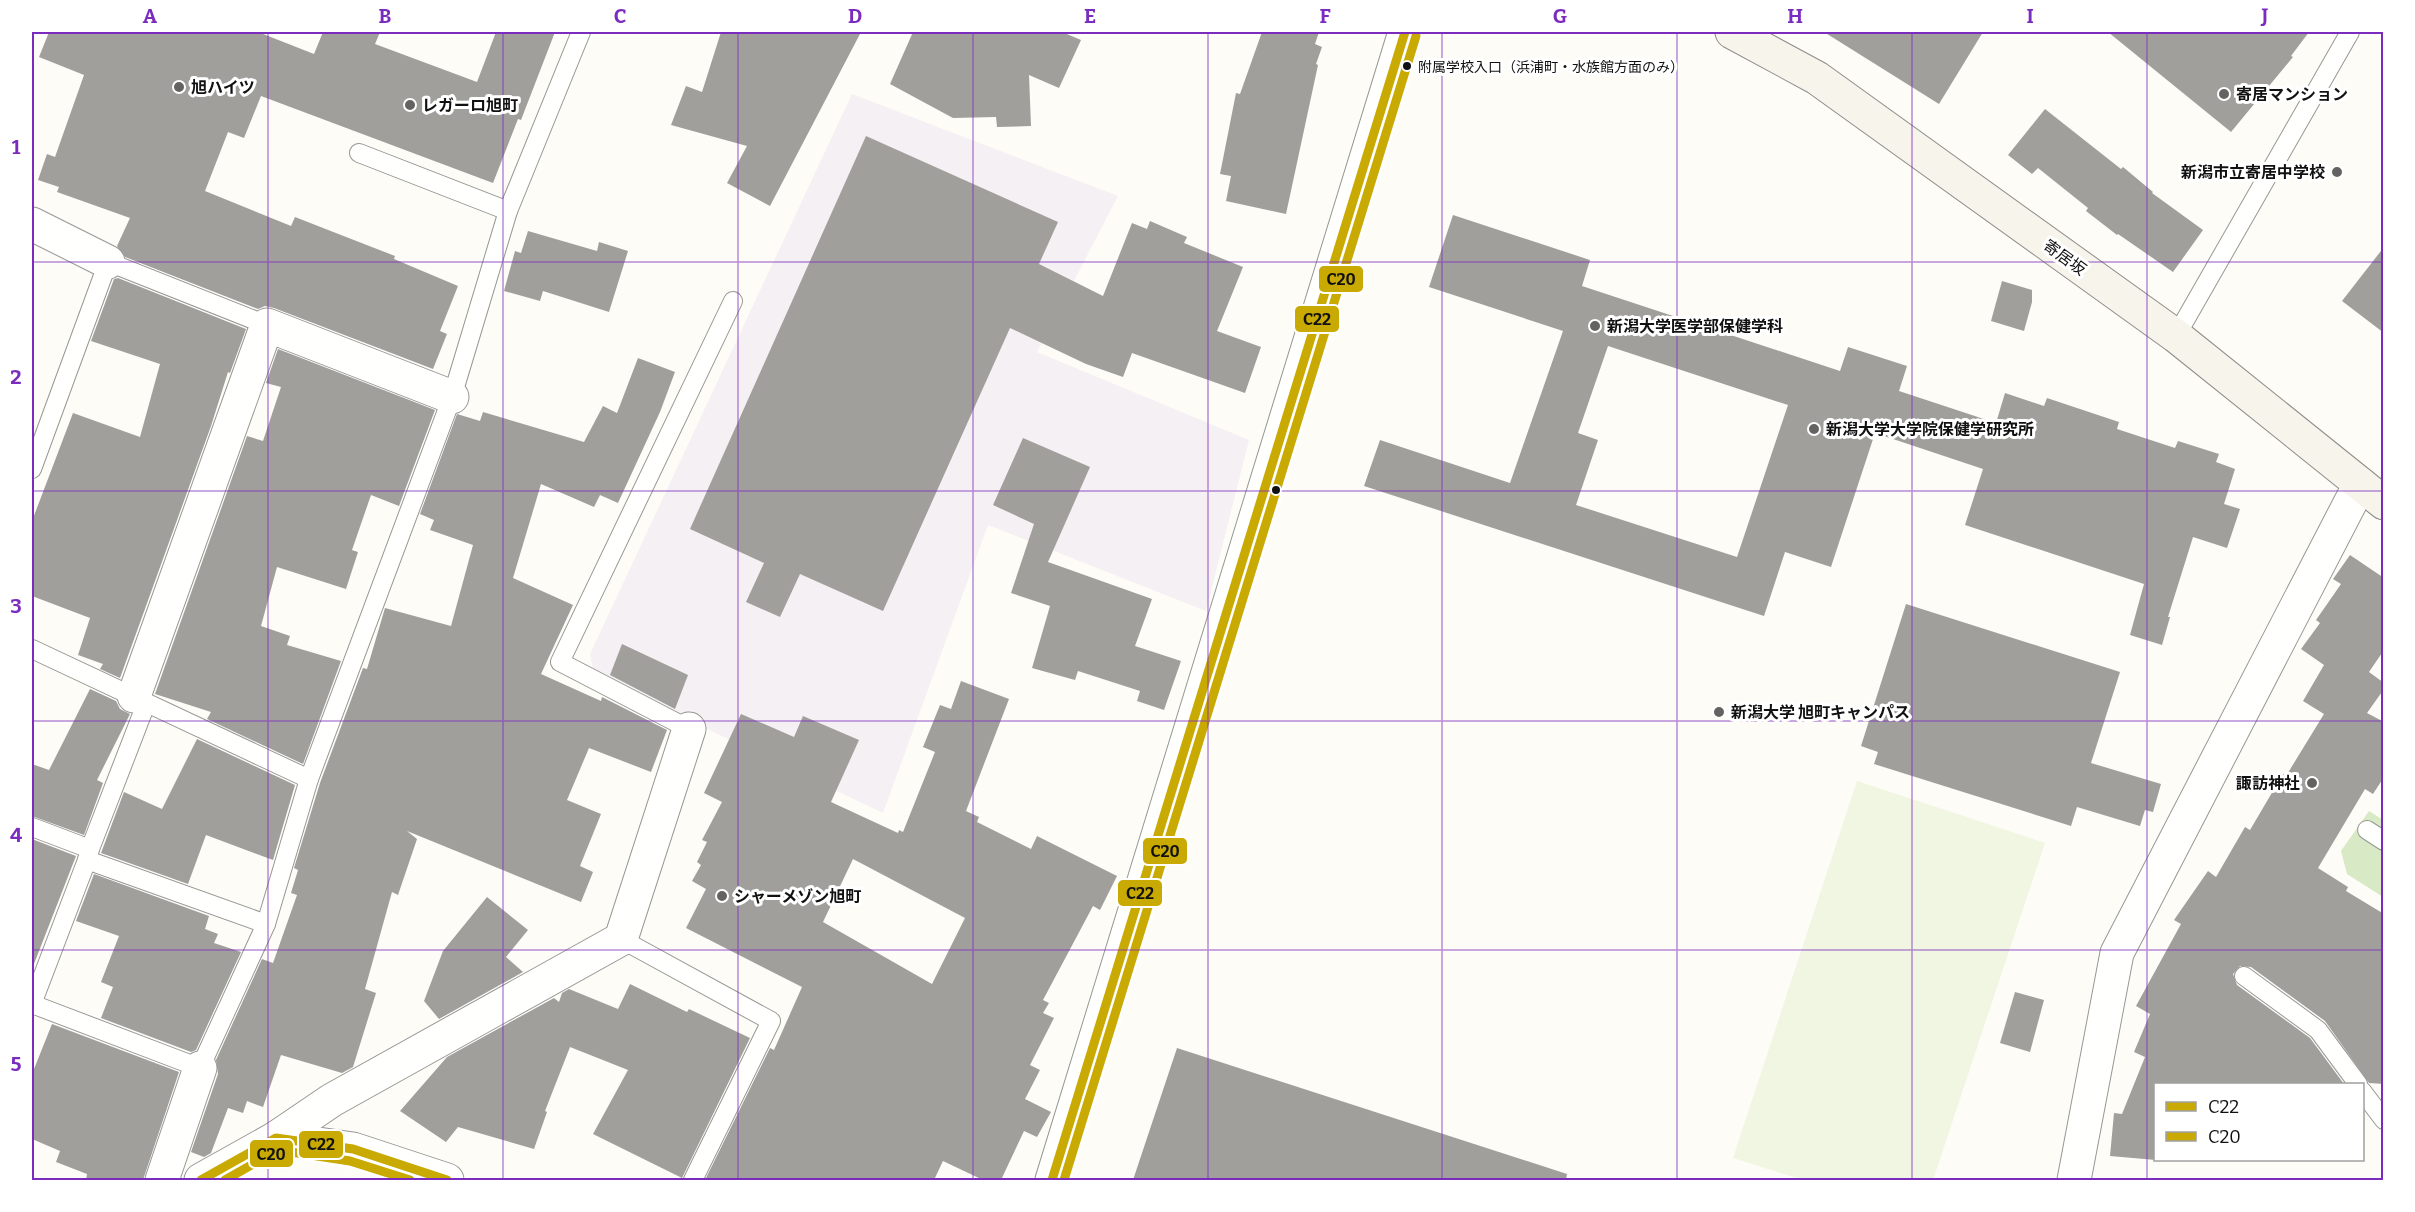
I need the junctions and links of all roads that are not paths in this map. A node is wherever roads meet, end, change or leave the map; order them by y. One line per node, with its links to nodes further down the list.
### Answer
1 (581, 32): 6 (lane)
2 (1405, 32): 36 (street)
3 (1732, 32): 11 (street, 寄居坂)
4 (2350, 32): 11 (lane)
5 (359, 153): 6 (lane)
6 (508, 211): 12 (lane)
7 (32, 224): 8 (street)
8 (108, 262): 10 (lane); 13 (lane)
9 (733, 300): 17 (lane)
10 (267, 325): 12 (street); 16 (street)
11 (2176, 336): 14 (street, 寄居坂)
12 (452, 396): 18 (lane)
13 (32, 469)
14 (2372, 494): 37 (street)
15 (32, 649): 16 (lane)
16 (140, 700): 18 (lane); 22 (lane)
17 (689, 729): 24 (street)
18 (309, 779): 23 (lane)
19 (32, 827): 22 (lane)
20 (2367, 830): 21 (lane)
21 (2384, 841)
22 (89, 855): 23 (lane); 26 (lane)
23 (266, 924): 27 (lane)
24 (621, 939): 31 (street); 35 (lane)
25 (2244, 976): 28 (lane)
26 (32, 1001): 27 (lane)
27 (200, 1068): 32 (street)
28 (2357, 1083)
29 (2364, 1094): 30 (lane)
30 (2384, 1120)
31 (276, 1138): 33 (street); 34 (street)
32 (162, 1180)
33 (201, 1180)
34 (447, 1180)
35 (693, 1180)
36 (1052, 1180)
37 (2074, 1180)

